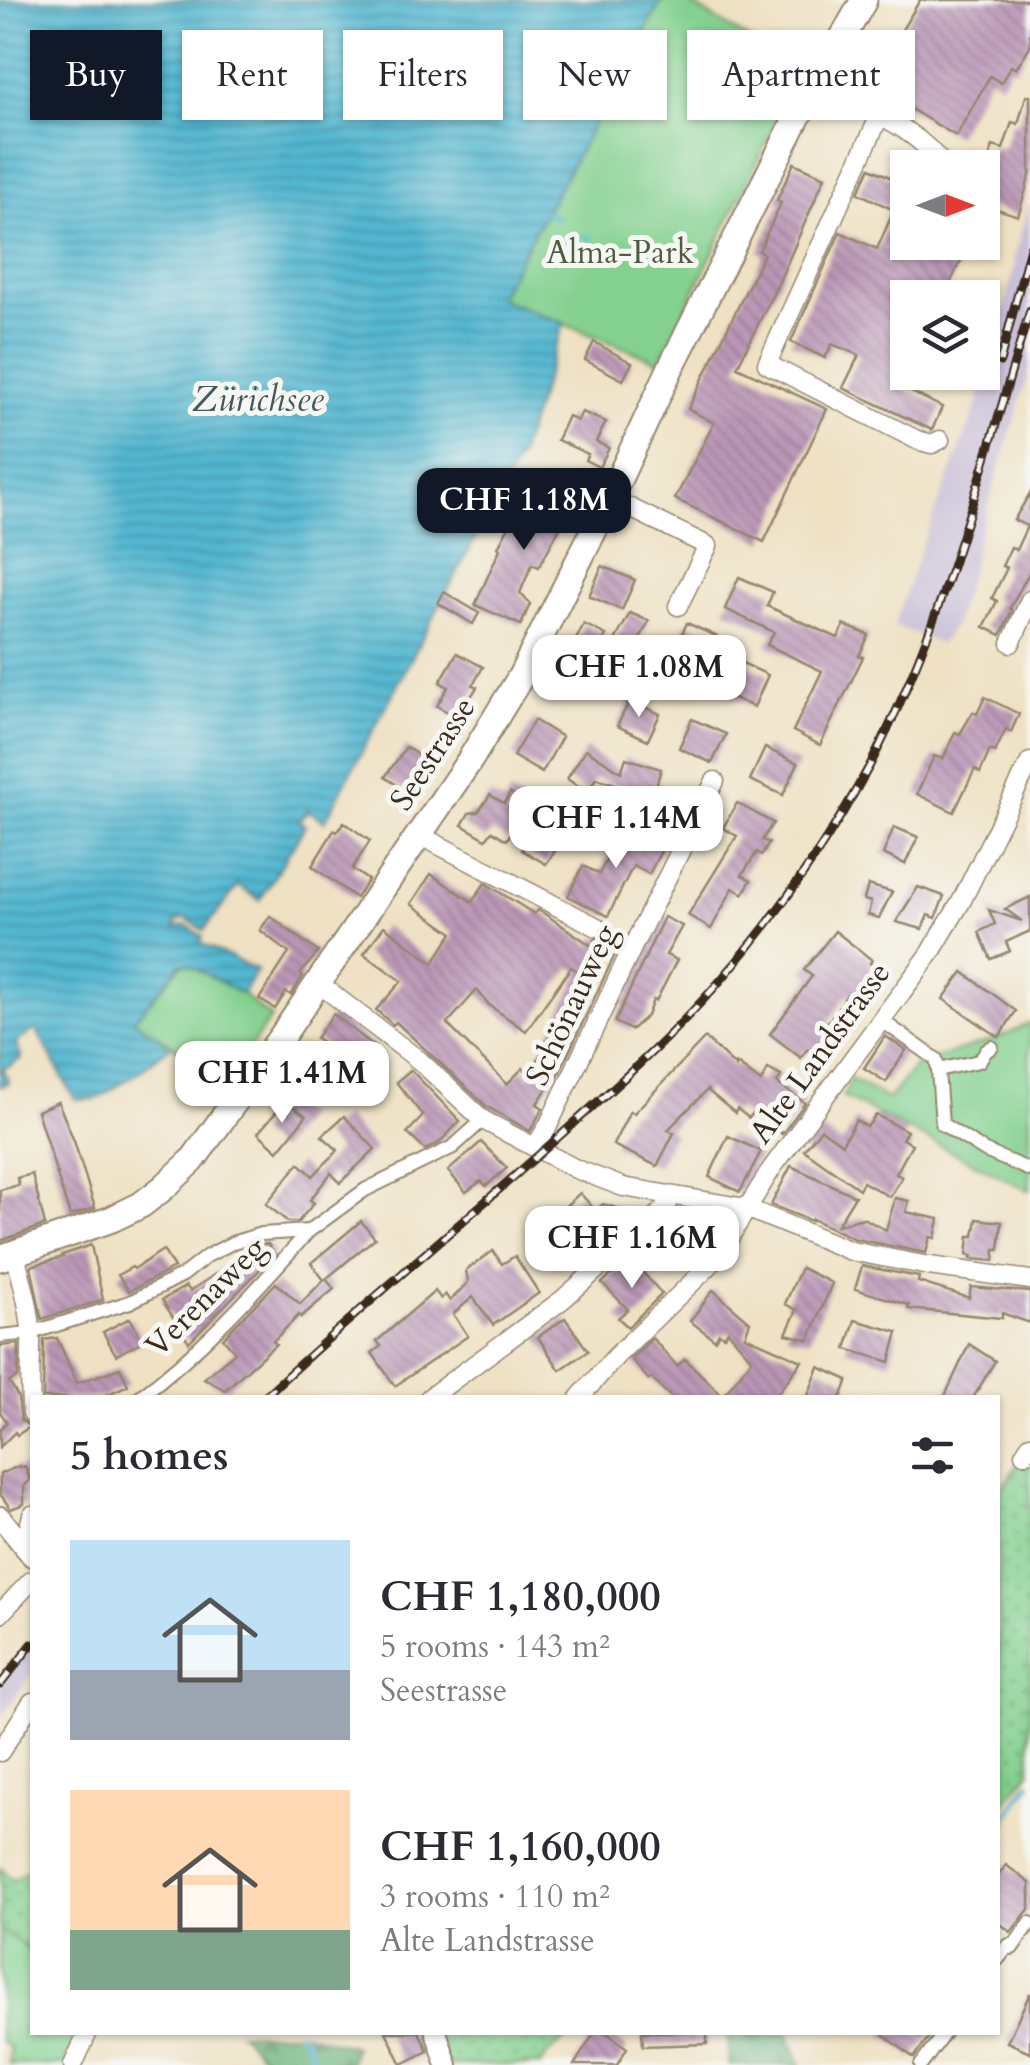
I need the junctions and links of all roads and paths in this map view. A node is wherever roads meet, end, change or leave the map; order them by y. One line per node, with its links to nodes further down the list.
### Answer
1 (864, 0): 2 (main road, Seestrasse)
2 (847, 30)
3 (796, 120): 8 (main road, Seestrasse)
4 (878, 120): 7 (street)
5 (886, 120): 6 (street)
6 (929, 150)
7 (940, 440)
8 (610, 498): 10 (street); 14 (main road, Seestrasse)
9 (1030, 600): 11 (street)
10 (678, 606)
11 (1011, 643)
12 (1030, 762): 17 (street, Alte Landstrasse)
13 (716, 781): 21 (street, Schönauweg)
14 (419, 835): 15 (street); 16 (main road, Seestrasse)
15 (597, 927)
16 (318, 983): 20 (street); 26 (main road, Seestrasse)
17 (881, 1020): 19 (street); 24 (street, Alte Landstrasse)
18 (992, 1047): 19 (street)
19 (938, 1070): 22 (street)
20 (483, 1120): 21 (street); 25 (street, Verenaweg)
21 (535, 1147): 23 (street)
22 (1030, 1170)
23 (672, 1197): 24 (street); 31 (street)
24 (746, 1208): 27 (street); 32 (street, Alte Landstrasse)
25 (309, 1231): 28 (street); 30 (street, Verenaweg)
26 (7, 1256): 28 (street)
27 (1030, 1280)
28 (32, 1332): 29 (street); 33 (street)
29 (0, 1336)
30 (142, 1395)
31 (433, 1395)
32 (582, 1395)
33 (30, 1398)
34 (0, 1517): 35 (street)
35 (28, 1552)
36 (30, 1582): 37 (street)
37 (0, 1614)
38 (30, 1705): 39 (street)
39 (0, 1752)
40 (1030, 1923): 41 (street)
41 (1000, 1957)
42 (87, 2035): 45 (street)
43 (437, 2035): 46 (street)
44 (944, 2035): 47 (street)
45 (73, 2065)
46 (446, 2065)
47 (921, 2065)

